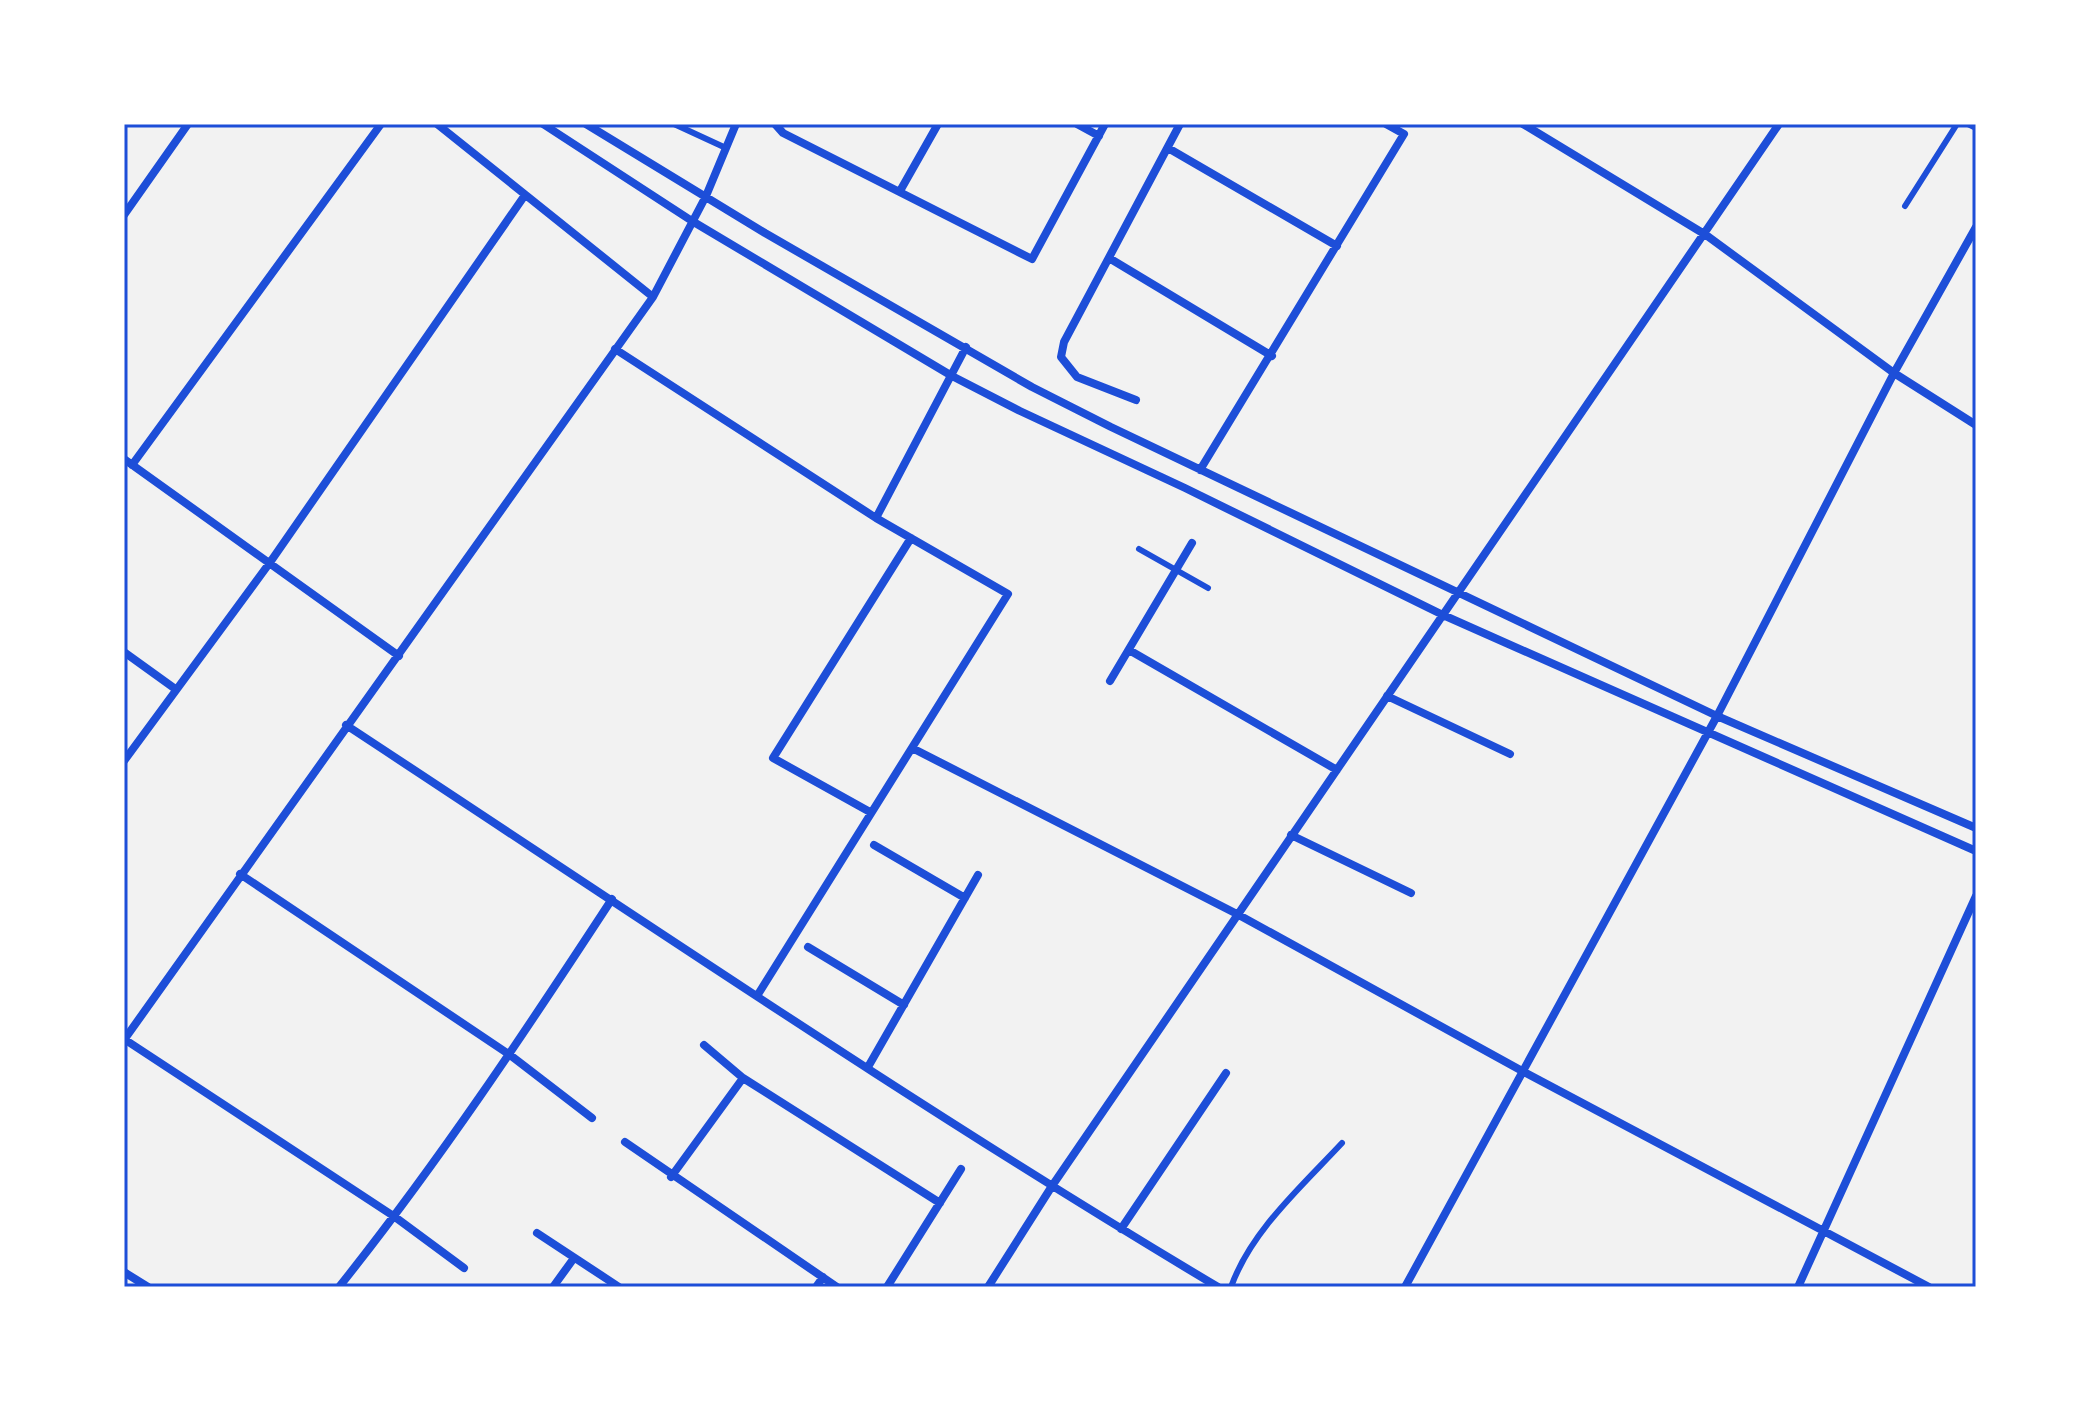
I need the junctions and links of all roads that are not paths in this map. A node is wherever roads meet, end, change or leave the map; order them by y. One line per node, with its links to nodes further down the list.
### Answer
1 (188, 124): 26 (street)
2 (381, 124): 40 (street)
3 (437, 124): 23 (street)
4 (543, 124): 27 (street)
5 (586, 124): 24 (street)
6 (674, 124): 20 (lane)
7 (736, 124): 20 (street)
8 (775, 124): 22 (street)
9 (938, 124): 22 (street)
10 (1077, 124): 19 (street)
11 (1105, 124): 19 (street)
12 (1180, 124): 21 (street)
13 (1386, 124): 30 (street)
14 (1523, 124): 29 (street)
15 (1957, 124): 25 (lane)
16 (1968, 124): 18 (lane)
17 (1776, 125): 29 (street)
18 (1976, 128)
19 (1099, 136): 22 (street)
20 (726, 148): 24 (street)
21 (1168, 148): 30 (street); 31 (street)
22 (900, 191)
23 (525, 195): 32 (street); 46 (street)
24 (706, 196): 27 (street); 33 (street)
25 (1905, 206)
26 (124, 215)
27 (692, 221): 32 (street); 37 (street)
28 (1976, 227): 36 (street)
29 (1706, 235): 36 (street); 49 (street)
30 (1337, 246): 35 (street)
31 (1109, 258): 35 (street); 38 (street)
32 (653, 297): 34 (street)
33 (966, 347): 37 (street); 41 (street)
34 (615, 349): 42 (street); 53 (street)
35 (1272, 356): 41 (street)
36 (1894, 373): 39 (street); 57 (street)
37 (952, 376): 42 (street); 50 (street)
38 (1136, 400)
39 (1976, 425)
40 (128, 462): 46 (street)
41 (1200, 470): 49 (street)
42 (876, 518): 43 (street)
43 (911, 538): 60 (street); 64 (street)
44 (1192, 543): 47 (street)
45 (1139, 549): 47 (lane)
46 (271, 561): 53 (street); 55 (street)
47 (1176, 569): 48 (lane); 51 (street)
48 (1208, 588)
49 (1457, 593): 50 (street); 57 (street)
50 (1443, 615): 56 (street); 59 (street)
51 (1129, 650): 54 (street); 63 (street)
52 (124, 652): 55 (street)
53 (399, 656): 58 (street)
54 (1110, 681)
55 (174, 688): 62 (street)
56 (1387, 696): 61 (street); 63 (street)
57 (1717, 716): 59 (street); 65 (street)
58 (346, 725): 69 (street); 74 (street)
59 (1707, 732): 68 (street); 83 (street)
60 (914, 749): 64 (street); 75 (street)
61 (1510, 754)
62 (124, 761)
63 (1337, 770): 66 (street)
64 (870, 812): 77 (street)
65 (1976, 828)
66 (1291, 835): 71 (street); 75 (street)
67 (874, 845): 73 (street)
68 (1976, 851)
69 (240, 874): 79 (street); 81 (street)
70 (978, 875): 73 (street)
71 (1411, 893)
72 (1976, 896): 95 (street)
73 (965, 898): 78 (street)
74 (612, 899): 77 (street); 81 (street)
75 (1237, 914): 83 (street); 91 (street)
76 (808, 947): 78 (street)
77 (757, 996): 82 (street)
78 (904, 1005): 82 (street)
79 (124, 1040): 93 (street)
80 (704, 1045): 85 (street)
81 (510, 1055): 86 (street); 93 (street)
82 (868, 1067): 91 (street)
83 (1524, 1072): 95 (street); 111 (street)
84 (1226, 1073): 94 (street)
85 (743, 1078): 90 (street); 92 (street)
86 (592, 1118)
87 (625, 1142): 90 (street)
88 (1342, 1143): 110 (lane)
89 (961, 1169): 92 (street)
90 (671, 1177): 100 (street)
91 (1052, 1186): 94 (street); 108 (street)
92 (940, 1203): 107 (street)
93 (395, 1217): 98 (street); 102 (street)
94 (1121, 1229): 109 (street)
95 (1822, 1232): 112 (street); 113 (street)
96 (537, 1233): 97 (street)
97 (574, 1258): 103 (street); 104 (street)
98 (464, 1268)
99 (124, 1272): 101 (street)
100 (823, 1277): 105 (street); 106 (street)
101 (148, 1287)
102 (339, 1287)
103 (553, 1287)
104 (619, 1287)
105 (816, 1287)
106 (837, 1287)
107 (887, 1287)
108 (988, 1287)
109 (1218, 1287)
110 (1231, 1287)
111 (1405, 1287)
112 (1798, 1287)
113 (1929, 1287)

